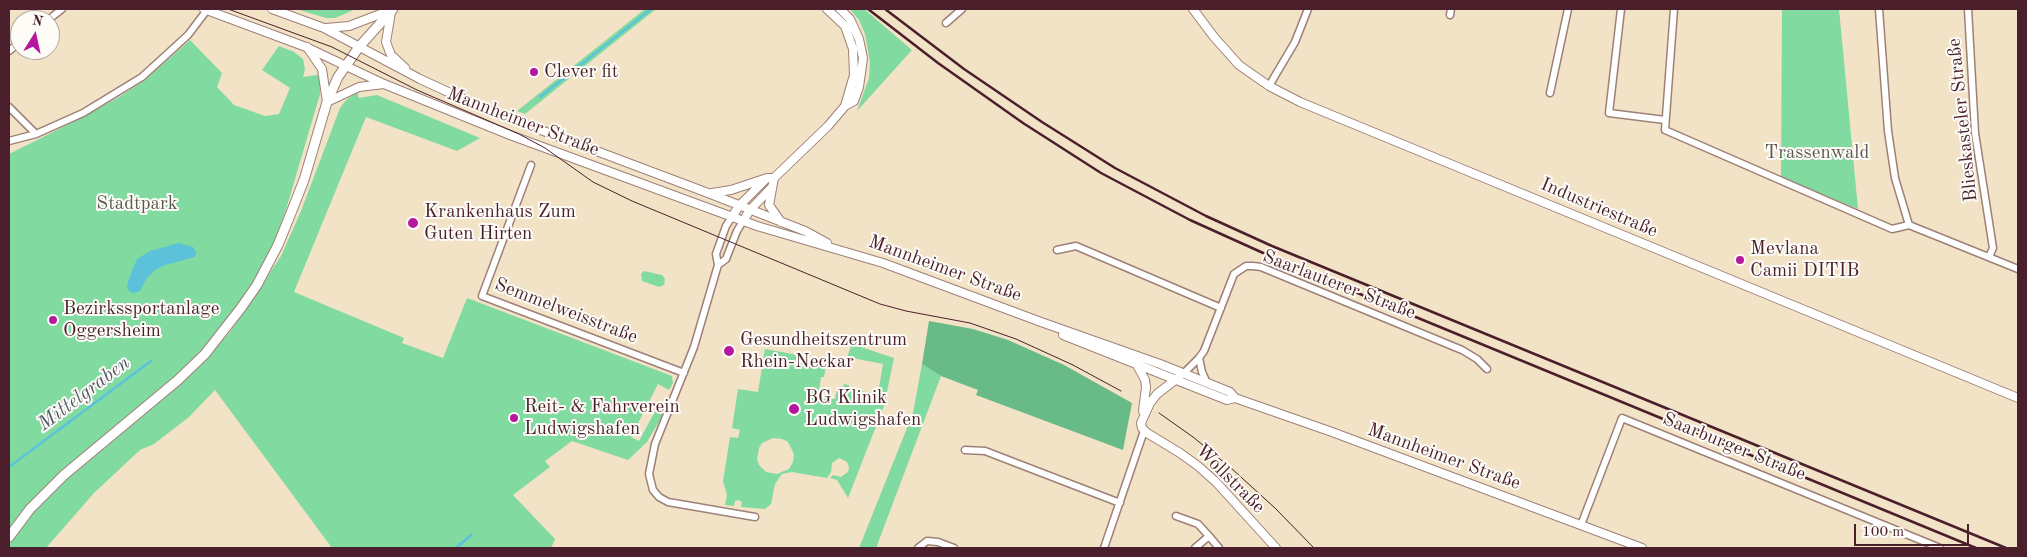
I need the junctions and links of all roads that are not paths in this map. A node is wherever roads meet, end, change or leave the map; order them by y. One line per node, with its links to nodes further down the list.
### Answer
1 (206, 9): 16 (street, Mannheimer Straße); 27 (street)
2 (272, 9): 15 (street, Mannheimer Straße)
3 (392, 9): 15 (street); 17 (main road); 19 (street)
4 (827, 9): 24 (street)
5 (840, 9): 24 (street)
6 (962, 9): 14 (street)
7 (1193, 9): 21 (street, Industriestraße)
8 (1308, 9): 21 (street)
9 (1568, 9): 22 (street)
10 (1621, 9): 26 (street)
11 (1674, 9): 26 (street)
12 (1879, 9): 38 (street)
13 (1968, 9): 43 (street, Blieskasteler Straße)
14 (946, 23)
15 (324, 28): 17 (street, Mannheimer Straße)
16 (306, 46): 18 (street, Mannheimer Straße); 23 (street)
17 (359, 47): 18 (main road); 19 (street, Mannheimer Straße)
18 (346, 65): 20 (street, Mannheimer Straße); 23 (main road)
19 (420, 79): 32 (street, Mannheimer Straße)
20 (384, 84): 23 (street); 35 (street, Mannheimer Straße)
21 (1268, 86): 56 (street, Industriestraße)
22 (1550, 93)
23 (327, 102): 64 (main road)
24 (845, 106): 30 (street)
25 (9, 107): 27 (street)
26 (1665, 120): 38 (street)
27 (36, 134): 28 (street)
28 (9, 141)
29 (531, 165): 51 (street, Semmelweisstraße)
30 (770, 178): 31 (street); 32 (street); 33 (street)
31 (772, 187): 34 (street); 37 (street)
32 (708, 193): 33 (street, Mannheimer Straße)
33 (739, 206): 34 (street, Mannheimer Straße); 35 (street)
34 (750, 210): 36 (street); 37 (street, Mannheimer Straße)
35 (732, 217): 36 (street, Mannheimer Straße); 44 (street)
36 (742, 221): 40 (street, Mannheimer Straße); 44 (street)
37 (783, 223): 39 (street, Mannheimer Straße)
38 (1909, 225): 43 (street)
39 (805, 231): 40 (street); 41 (street, Mannheimer Straße)
40 (802, 240): 41 (street, Mannheimer Straße)
41 (837, 248): 47 (street, Mannheimer Straße)
42 (1057, 250): 46 (street)
43 (1989, 257): 45 (street)
44 (718, 265): 51 (street)
45 (2018, 269)
46 (1221, 308): 48 (street, Saarlauterer Straße); 50 (street, Saarlauterer Straße)
47 (1041, 322): 49 (street, Mannheimer Straße); 52 (street, Mannheimer Straße)
48 (1199, 358): 52 (street, Saarlauterer Straße); 54 (street)
49 (1137, 365): 53 (street, Mannheimer Straße); 57 (street)
50 (1487, 369)
51 (684, 373): 61 (street)
52 (1183, 374): 53 (street); 54 (street, Mannheimer Straße)
53 (1176, 380): 55 (street, Mannheimer Straße); 57 (street)
54 (1207, 383): 55 (street, Mannheimer Straße)
55 (1235, 398): 62 (street, Mannheimer Straße)
56 (2018, 398)
57 (1142, 427): 59 (street); 70 (street, Wollstraße)
58 (965, 450): 59 (street)
59 (1120, 503): 67 (street)
60 (1176, 516): 63 (street)
61 (755, 517)
62 (1581, 525): 71 (street, Mannheimer Straße); 72 (street, Saarburger Straße)
63 (1209, 536): 68 (street); 69 (street)
64 (9, 537)
65 (918, 548): 66 (street)
66 (954, 548)
67 (1104, 548)
68 (1195, 548)
69 (1219, 548)
70 (1276, 548)
71 (1642, 548)
72 (1940, 548)

